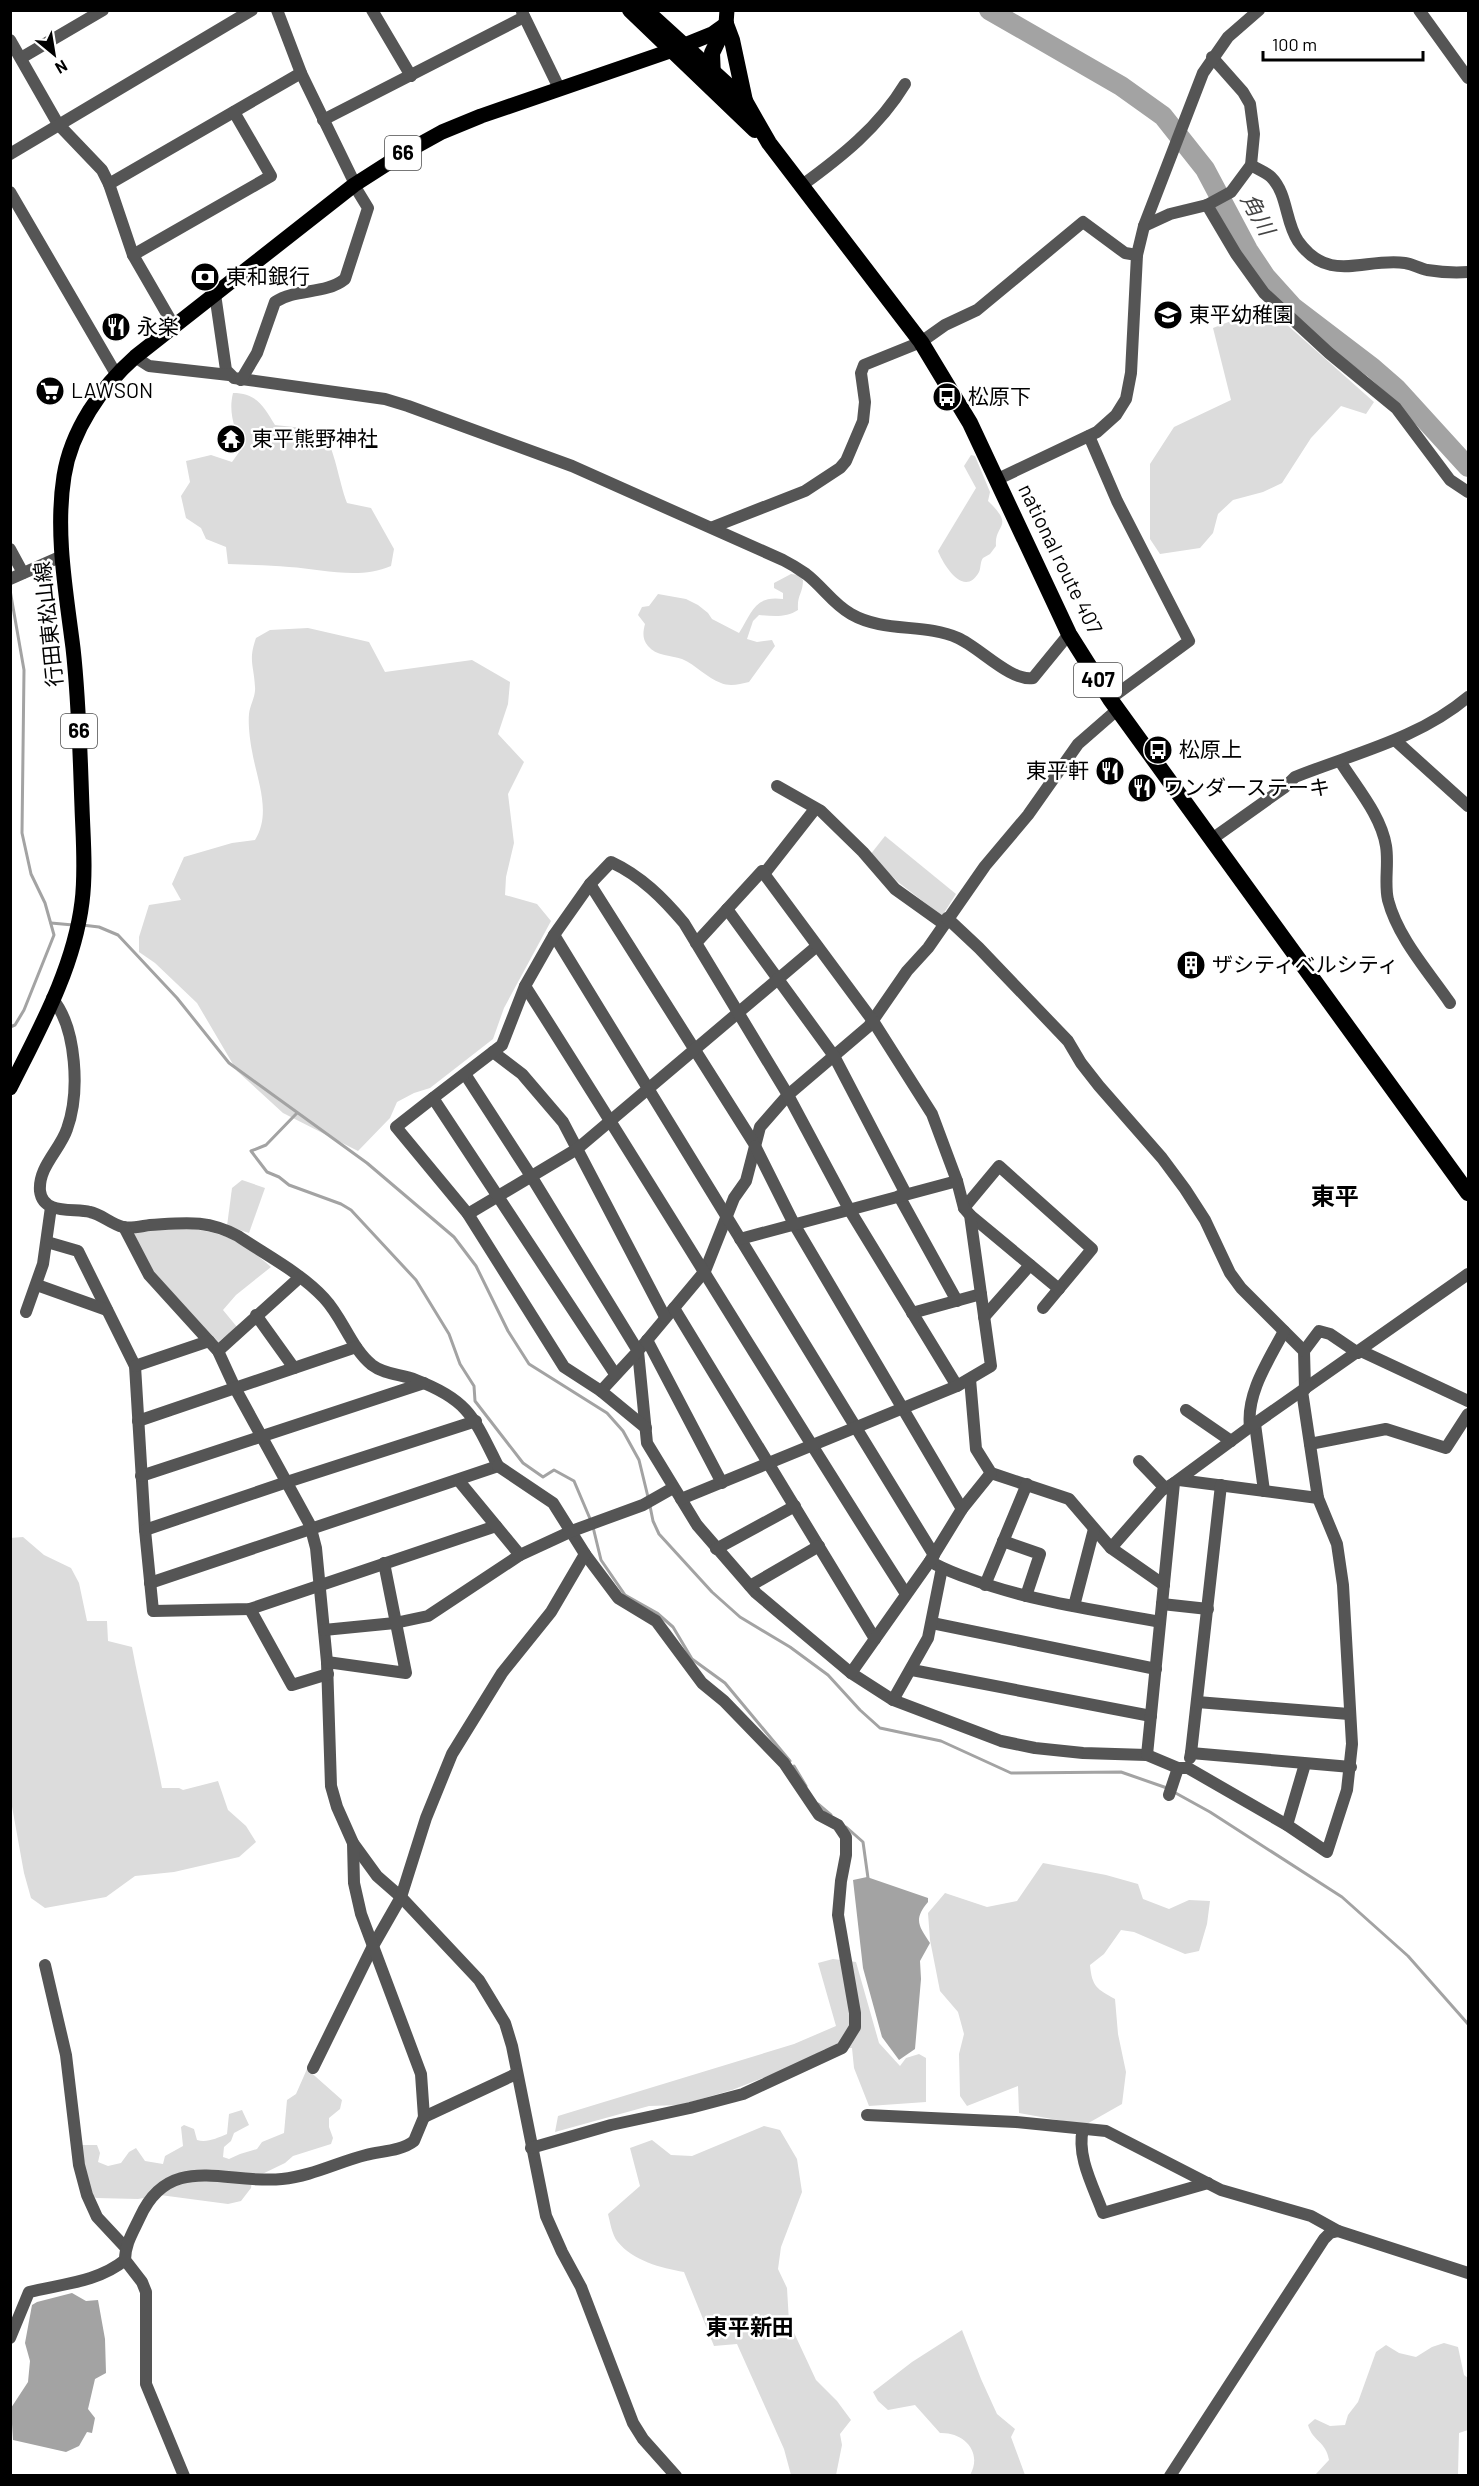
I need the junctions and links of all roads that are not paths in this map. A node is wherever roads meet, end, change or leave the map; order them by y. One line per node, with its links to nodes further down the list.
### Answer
1 (103, 10): 14 (street)
2 (252, 10): 25 (street)
3 (277, 10): 16 (street)
4 (372, 10): 17 (street)
5 (630, 10): 12 (highway, 407)
6 (1259, 10): 13 (street)
7 (1419, 10): 18 (street)
8 (653, 13): 12 (highway, 407)
9 (523, 14): 17 (street); 20 (street)
10 (726, 17): 12 (main road, 66); 15 (highway); 22 (highway)
11 (10, 40): 14 (street)
12 (677, 48): 15 (highway, 407); 20 (main road, 66); 21 (highway, 407)
13 (1212, 57): 28 (street); 34 (street)
14 (21, 58): 25 (street)
15 (711, 70): 21 (highway); 22 (highway, 407)
16 (301, 73): 23 (street); 24 (street)
17 (411, 76): 24 (street)
18 (1468, 78)
19 (905, 84): 31 (street)
20 (559, 88): 30 (main road, 66)
21 (717, 92): 26 (highway, 407)
22 (745, 101): 26 (highway, 407)
23 (234, 112): 29 (street); 35 (street)
24 (323, 120): 30 (street)
25 (58, 124): 27 (street); 29 (street)
26 (769, 143): 31 (highway, national route 407 / 407)
27 (10, 154)
28 (1251, 165): 33 (street); 37 (street)
29 (109, 184): 35 (street)
30 (355, 185): 38 (main road, 66); 43 (street)
31 (801, 186): 40 (highway, national route 407 / 407)
32 (10, 192): 42 (street)
33 (1208, 204): 34 (street); 46 (street)
34 (1144, 226): 36 (street)
35 (133, 255): 39 (street)
36 (1137, 255): 40 (street); 44 (street)
37 (1468, 272)
38 (215, 294): 39 (main road, 66); 43 (street)
39 (174, 326): 41 (main road, 行田東松山線 / 66)
40 (921, 342): 45 (highway, national route 407 / 407); 47 (street)
41 (135, 357): 42 (main road, 行田東松山線 / 66); 43 (street)
42 (116, 374): 49 (main road, 行田東松山線 / 66)
43 (235, 377): 47 (street)
44 (1089, 436): 45 (street); 54 (street)
45 (998, 479): 52 (highway, national route 407 / 407)
46 (1468, 492)
47 (713, 527): 52 (street)
48 (10, 549): 50 (street)
49 (62, 556): 50 (street); 70 (main road, 行田東松山線 / 66)
50 (23, 573): 51 (street)
51 (10, 579)
52 (1069, 634): 54 (highway, national route 407 / 407)
53 (1468, 697): 55 (street)
54 (1114, 704): 60 (highway, national route 407 / 407); 64 (street)
55 (1396, 741): 56 (street); 58 (street)
56 (1340, 761): 60 (street); 71 (street)
57 (777, 786): 59 (street)
58 (1468, 806)
59 (815, 809): 61 (street); 64 (street)
60 (1212, 839): 87 (highway, national route 407 / 407)
61 (764, 874): 63 (street); 67 (street)
62 (590, 884): 65 (street); 66 (street); 74 (street)
63 (728, 909): 66 (street); 68 (street)
64 (946, 921): 73 (street); 114 (street)
65 (554, 935): 69 (street); 79 (street)
66 (696, 943): 72 (street)
67 (817, 946): 68 (street); 73 (street)
68 (778, 979): 72 (street); 76 (street)
69 (525, 986): 75 (street); 82 (street)
70 (52, 998): 78 (main road, 行田東松山線 / 66); 90 (street)
71 (1450, 1003)
72 (737, 1013): 74 (street); 80 (street)
73 (873, 1021): 76 (street); 86 (street)
74 (695, 1050): 79 (street); 83 (street)
75 (493, 1052): 77 (street); 84 (street)
76 (834, 1056): 80 (street); 88 (street)
77 (465, 1074): 81 (street); 85 (street)
78 (10, 1088)
79 (648, 1089): 82 (street); 94 (street)
80 (788, 1095): 83 (street); 91 (street)
81 (433, 1098): 89 (street); 93 (street)
82 (611, 1121): 84 (street); 100 (street)
83 (755, 1145): 94 (street); 95 (street)
84 (577, 1149): 85 (street); 110 (street)
85 (531, 1176): 89 (street); 118 (street)
86 (957, 1181): 88 (street); 92 (street)
87 (1468, 1193)
88 (902, 1195): 91 (street); 106 (street)
89 (498, 1197): 93 (street); 123 (street)
90 (51, 1207): 96 (street); 98 (street)
91 (849, 1209): 95 (street); 111 (street)
92 (967, 1212): 99 (street); 104 (street); 105 (street)
93 (468, 1214): 128 (street)
94 (726, 1215): 97 (street); 100 (street)
95 (794, 1224): 97 (street); 131 (street)
96 (124, 1227): 102 (street); 116 (street)
97 (740, 1239): 137 (street)
98 (47, 1242): 103 (street); 108 (street)
99 (1030, 1265): 104 (street); 113 (street)
100 (705, 1271): 110 (street); 142 (street)
101 (1468, 1274): 120 (street)
102 (299, 1278): 112 (street); 117 (street)
103 (37, 1285): 108 (street); 109 (street)
104 (1059, 1289): 107 (street)
105 (981, 1294): 106 (street); 113 (street)
106 (957, 1301): 111 (street)
107 (1043, 1308)
108 (107, 1310): 121 (street)
109 (26, 1312)
110 (670, 1313): 115 (street); 144 (street)
111 (912, 1313): 126 (street)
112 (256, 1315): 116 (street); 122 (street)
113 (984, 1317): 124 (street)
114 (1284, 1331): 119 (street); 136 (street)
115 (647, 1340): 118 (street); 150 (street)
116 (213, 1346): 121 (street); 127 (street)
117 (356, 1347): 122 (street); 125 (street)
118 (638, 1351): 123 (street); 138 (street)
119 (1304, 1351): 120 (street); 129 (street)
120 (1360, 1352): 129 (street); 130 (street)
121 (135, 1366): 134 (street)
122 (294, 1368): 127 (street)
123 (615, 1374): 128 (street)
124 (970, 1379): 126 (street); 146 (street)
125 (424, 1383): 135 (street); 139 (street)
126 (957, 1386): 131 (street)
127 (235, 1388): 134 (street); 139 (street)
128 (601, 1390): 138 (street)
129 (1304, 1390): 136 (street); 141 (street)
130 (1468, 1401)
131 (902, 1408): 137 (street); 159 (street)
132 (1186, 1410): 140 (street)
133 (1468, 1414): 141 (street)
134 (138, 1421): 147 (street)
135 (476, 1421): 145 (street); 149 (street)
136 (1253, 1425): 140 (street); 155 (street)
137 (855, 1427): 142 (street); 171 (street)
138 (646, 1428): 154 (street)
139 (262, 1435): 147 (street); 149 (street)
140 (1231, 1441): 152 (street)
141 (1310, 1444): 156 (street)
142 (811, 1446): 144 (street); 179 (street)
143 (1139, 1461): 152 (street)
144 (768, 1463): 150 (street); 158 (street)
145 (498, 1466): 148 (street); 164 (street)
146 (991, 1473): 151 (street); 159 (street)
147 (141, 1476): 162 (street)
148 (459, 1481): 160 (street); 163 (street)
149 (287, 1482): 162 (street); 163 (street)
150 (723, 1483): 157 (street)
151 (1027, 1484): 161 (street); 165 (street)
152 (1173, 1484): 153 (street); 167 (street); 177 (street)
153 (1221, 1485): 155 (street); 184 (street)
154 (673, 1488): 157 (street); 164 (street)
155 (1264, 1491): 156 (street)
156 (1318, 1498): 196 (street)
157 (681, 1499): 168 (street)
158 (795, 1506): 166 (street); 168 (street)
159 (962, 1509): 171 (street)
160 (496, 1526): 170 (street); 172 (street)
161 (1094, 1528): 167 (street); 182 (street)
162 (145, 1530): 174 (street)
163 (312, 1530): 174 (street); 175 (street)
164 (572, 1531): 169 (street); 170 (street)
165 (1003, 1541): 176 (street); 180 (street)
166 (819, 1546): 178 (street); 189 (street)
167 (1112, 1548): 177 (street)
168 (717, 1549): 178 (street)
169 (585, 1554): 206 (street); 214 (street)
170 (520, 1555): 186 (street)
171 (932, 1558): 173 (street); 179 (street)
172 (384, 1563): 175 (street); 186 (street)
173 (942, 1568): 176 (street); 187 (street)
174 (150, 1583): 183 (street)
175 (318, 1584): 183 (street); 188 (street)
176 (985, 1584): 180 (street)
177 (1164, 1585): 181 (street)
178 (750, 1586): 193 (street)
179 (906, 1594): 189 (street)
180 (1026, 1596): 182 (street)
181 (1162, 1604): 184 (street); 185 (street)
182 (1074, 1606): 185 (street)
183 (250, 1609): 190 (street)
184 (1208, 1609): 195 (street)
185 (1160, 1622): 191 (street)
186 (395, 1623): 188 (street); 190 (street)
187 (932, 1623): 191 (street); 192 (street)
188 (324, 1630): 190 (street)
189 (875, 1639): 193 (street)
190 (328, 1668): 205 (street)
191 (1156, 1669): 197 (street)
192 (912, 1670): 194 (street); 197 (street)
193 (851, 1673): 194 (street)
194 (893, 1700): 199 (street)
195 (1197, 1702): 196 (street); 198 (street)
196 (1348, 1714): 201 (street)
197 (1151, 1716): 199 (street)
198 (1191, 1753): 200 (street); 202 (street)
199 (1147, 1755): 202 (street)
200 (1305, 1764): 201 (street); 204 (street)
201 (1351, 1767): 204 (street)
202 (1183, 1768): 203 (street); 204 (street)
203 (1169, 1795)
204 (1287, 1825)
205 (353, 1843): 206 (street); 207 (street)
206 (400, 1898): 207 (street); 210 (street)
207 (373, 1946): 209 (street); 212 (street)
208 (45, 1965): 217 (street)
209 (313, 2068)
210 (516, 2074): 212 (street); 214 (street)
211 (867, 2115): 213 (street)
212 (424, 2118): 217 (street)
213 (1083, 2129): 215 (street); 215 (street)
214 (531, 2148): 221 (street)
215 (1208, 2183): 216 (street)
216 (1338, 2230): 218 (street); 222 (street)
217 (125, 2254): 219 (street); 220 (street)
218 (1468, 2273)
219 (10, 2338)
220 (184, 2475)
221 (676, 2475)
222 (1170, 2475)

